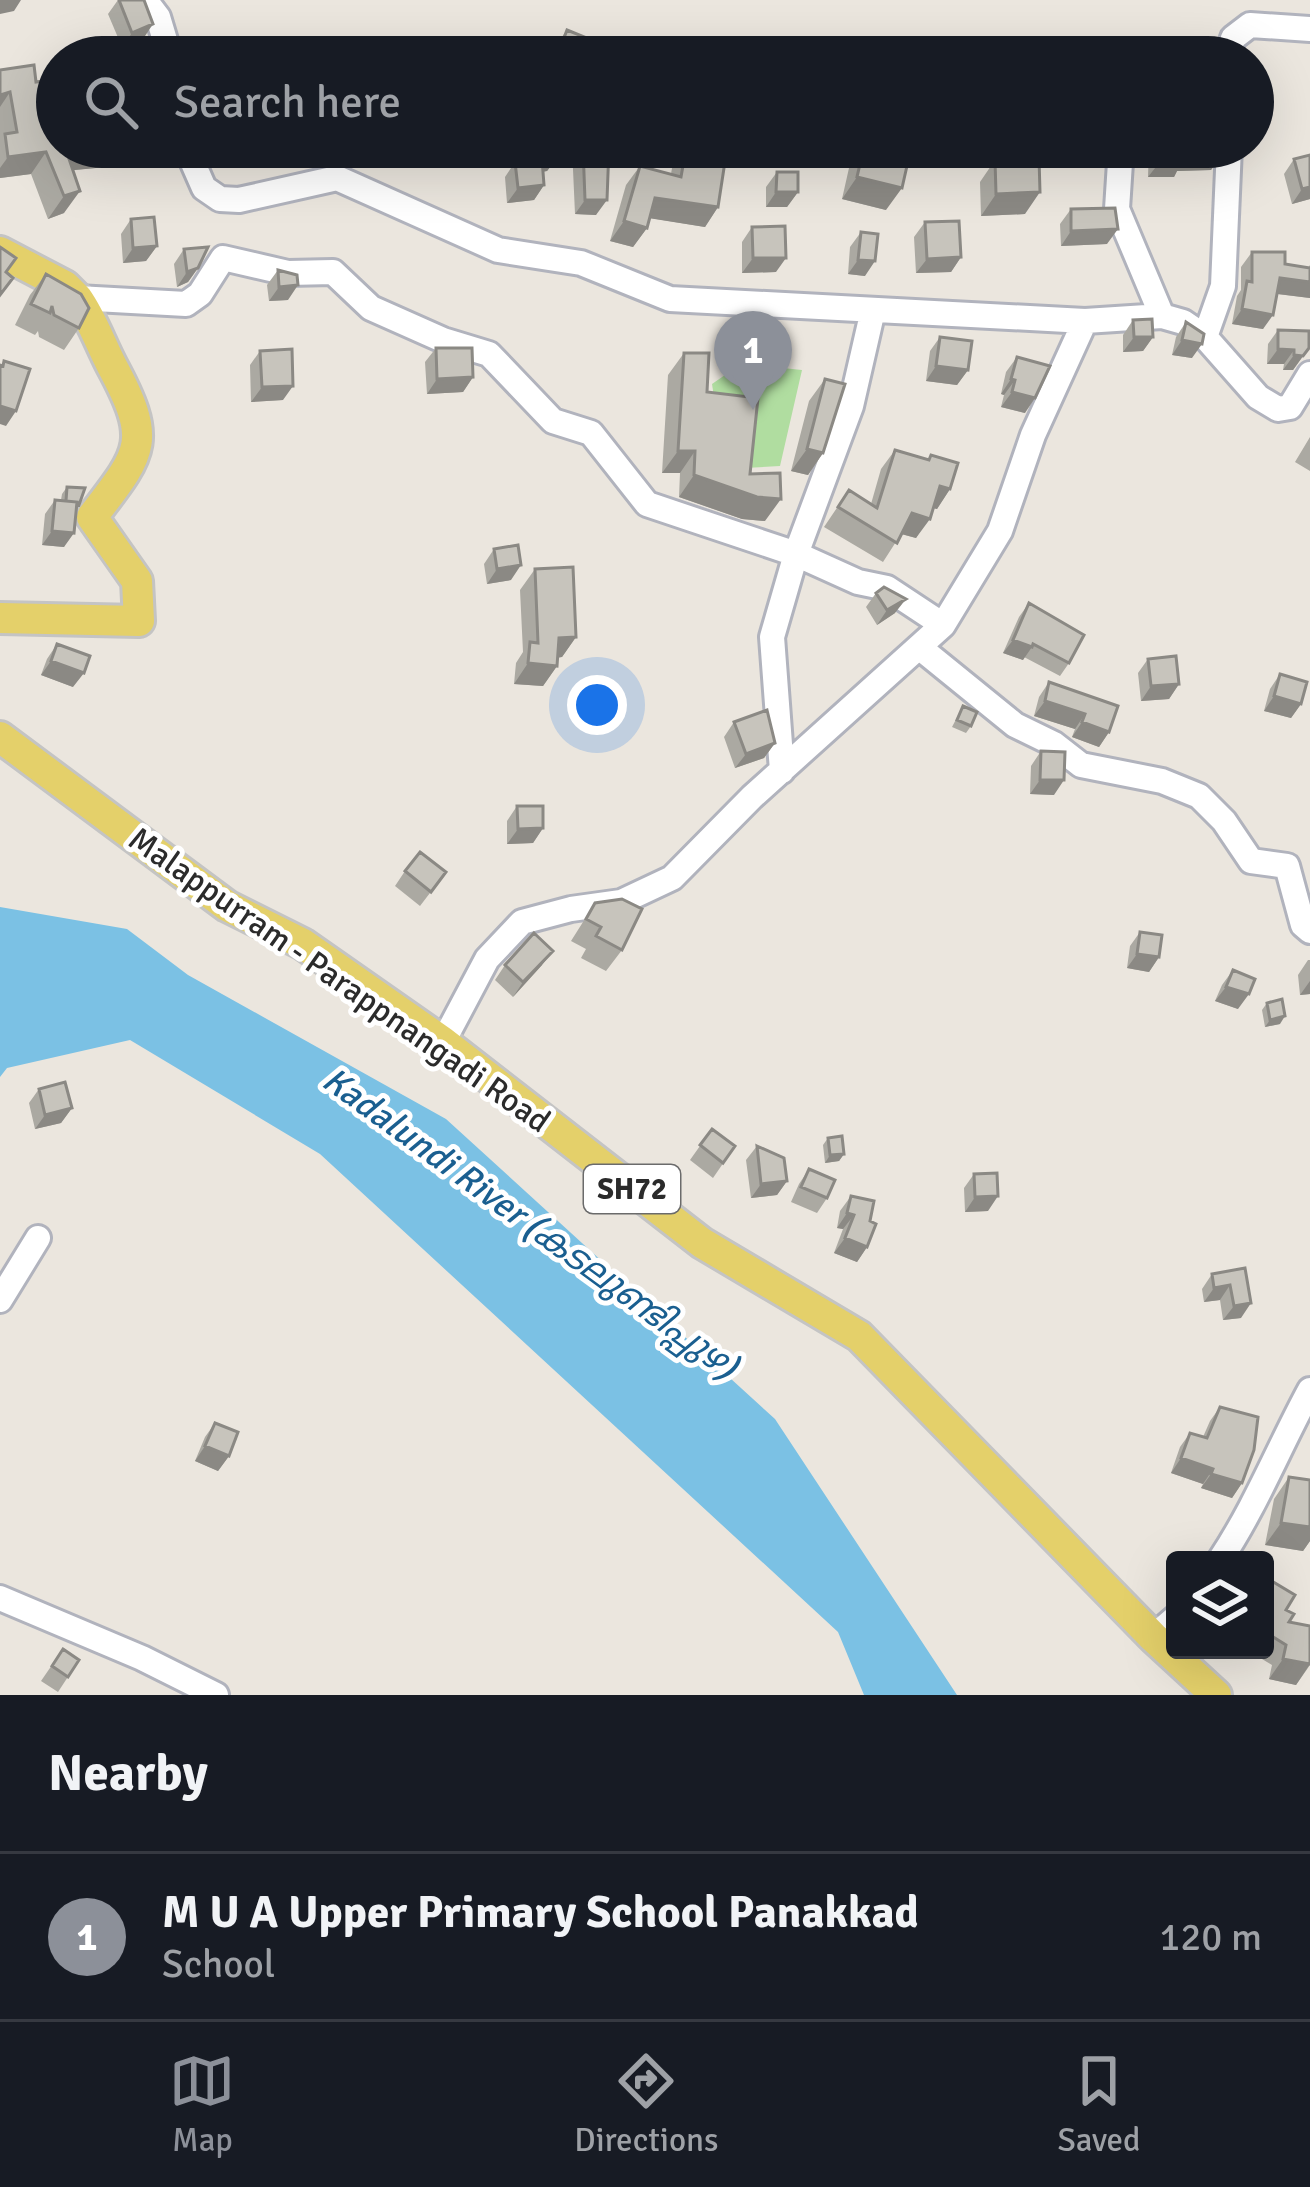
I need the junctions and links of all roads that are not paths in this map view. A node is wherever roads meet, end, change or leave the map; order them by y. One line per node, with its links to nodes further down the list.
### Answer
1 (145, 0): 3 (street)
2 (1310, 29): 4 (street)
3 (164, 36)
4 (1236, 36)
5 (195, 168): 10 (street)
6 (1120, 168): 11 (street)
7 (1227, 168): 13 (street)
8 (0, 252): 9 (main road)
9 (77, 298): 15 (street); 16 (main road)
10 (873, 310): 12 (street); 15 (street)
11 (1162, 316): 12 (street); 13 (street)
12 (1085, 321): 17 (street)
13 (1205, 337): 14 (street)
14 (1310, 374)
15 (796, 554): 17 (street); 20 (street)
16 (0, 618)
17 (943, 626): 18 (street)
18 (920, 647): 20 (street); 21 (street)
19 (0, 737): 22 (main road, Malappurram - Parappnangadi Road / SH72)
20 (782, 771): 22 (street)
21 (1310, 931)
22 (443, 1042): 28 (main road, Malappurram - Parappnangadi Road / SH72)
23 (38, 1238): 24 (street)
24 (0, 1300)
25 (1310, 1390): 26 (street)
26 (1226, 1551)
27 (2, 1604): 29 (street)
28 (1164, 1628): 30 (main road, Malappurram - Parappnangadi Road / SH72)
29 (216, 1695)
30 (1216, 1695)

